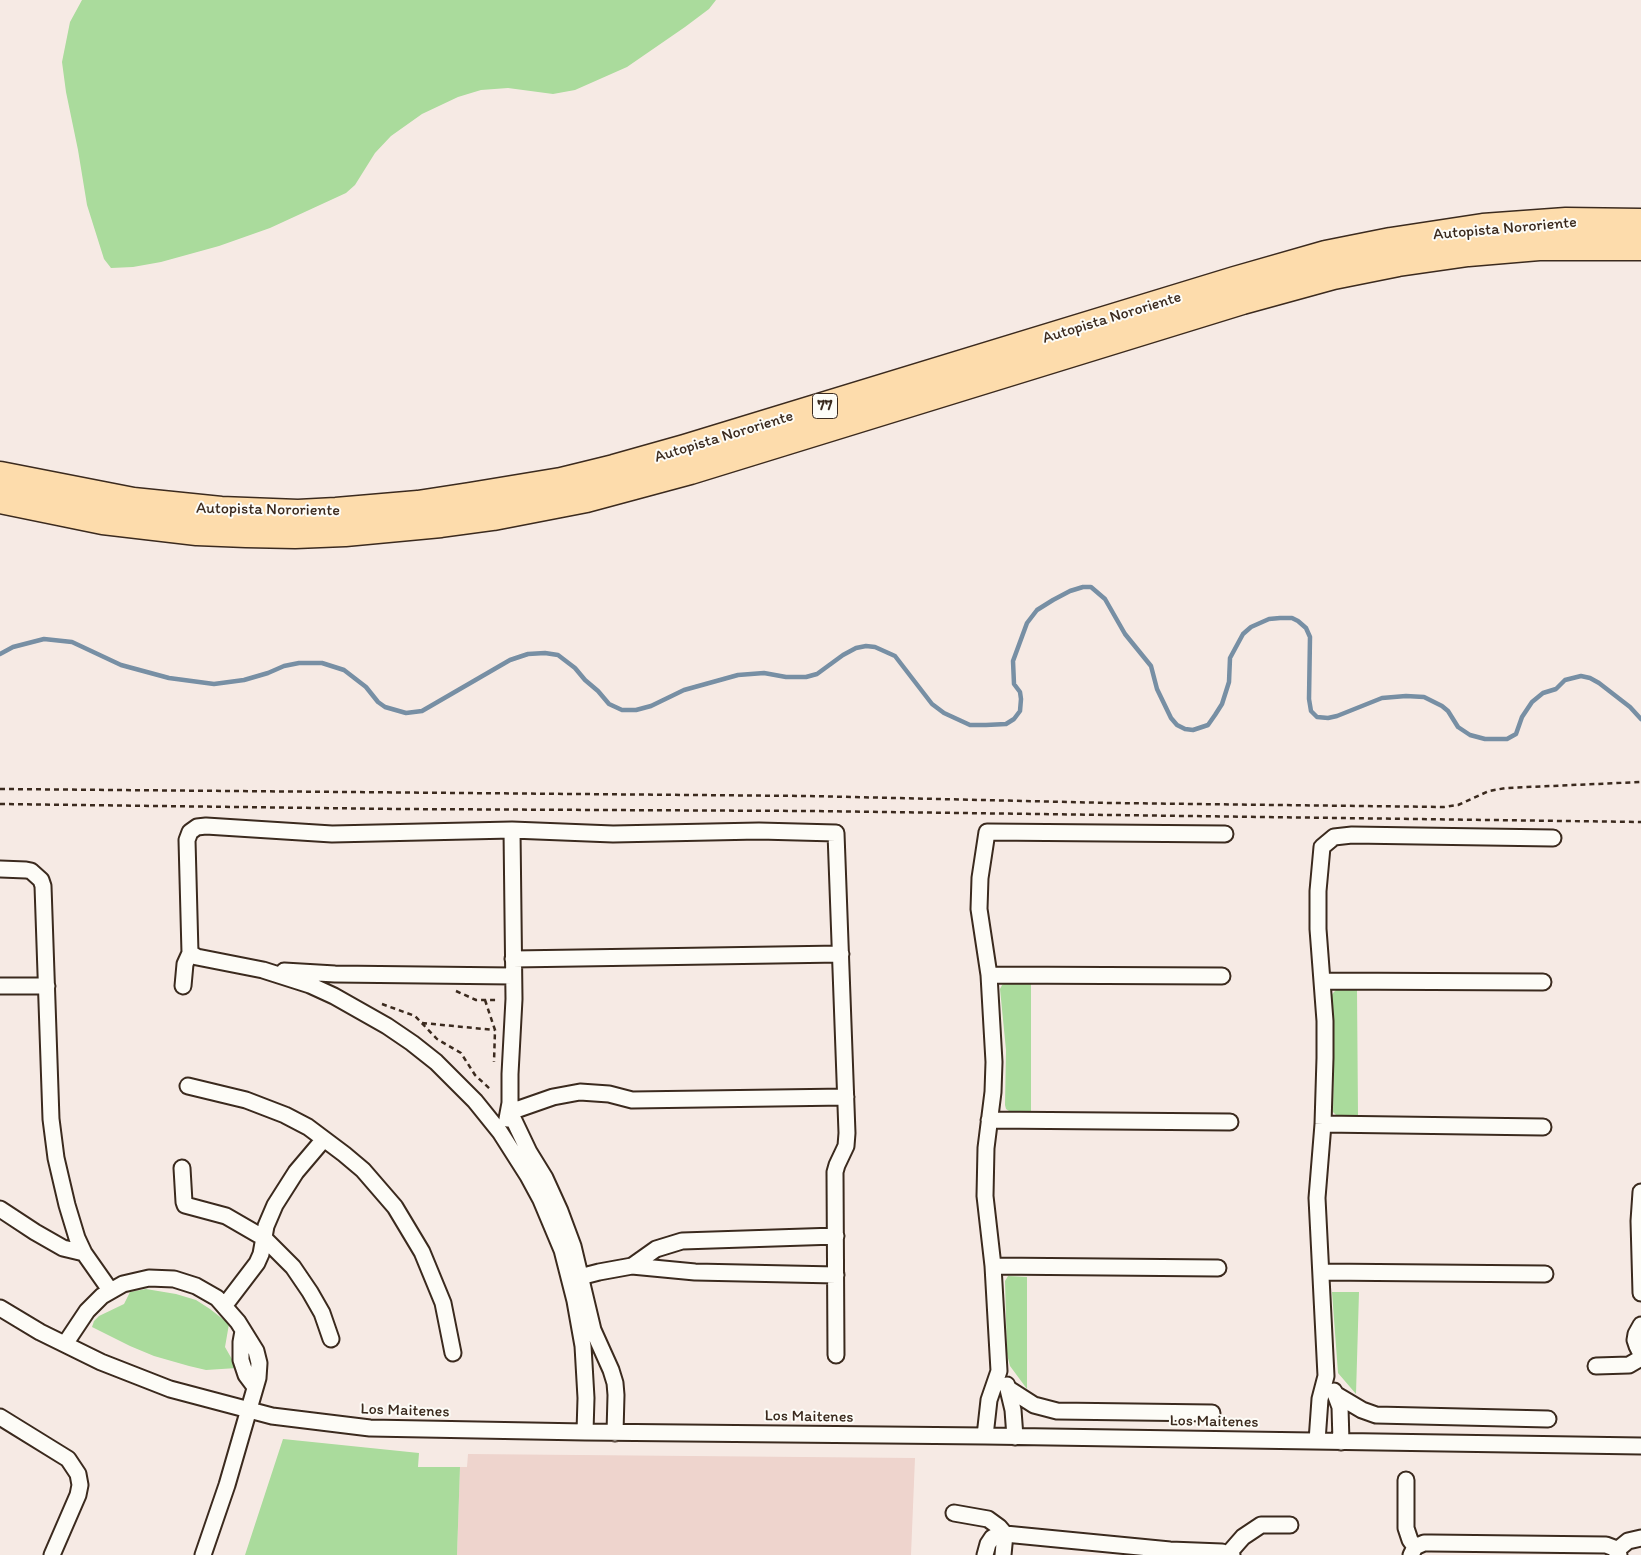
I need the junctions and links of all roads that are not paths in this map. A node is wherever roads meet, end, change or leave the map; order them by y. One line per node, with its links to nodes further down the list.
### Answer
1 (1641, 223): 3 (highway, Autopista Nororiente / 77)
2 (1641, 246): 4 (highway, Autopista Nororiente / 77)
3 (0, 476)
4 (0, 500)
5 (512, 830): 9 (street); 10 (street); 11 (street)
6 (1225, 834): 14 (street)
7 (1553, 838): 17 (street)
8 (0, 869): 20 (street)
9 (190, 953): 12 (street); 21 (street)
10 (841, 954): 11 (street); 24 (street)
11 (514, 959): 15 (street)
12 (263, 970): 13 (street); 22 (street)
13 (334, 974): 15 (street); 22 (street)
14 (988, 975): 16 (street); 26 (street)
15 (514, 976): 25 (street)
16 (1222, 976)
17 (1322, 981): 18 (street); 28 (street)
18 (1543, 982)
19 (0, 986): 20 (street)
20 (47, 986): 37 (street)
21 (182, 986)
22 (324, 991): 30 (street)
23 (188, 1086): 31 (street)
24 (846, 1097): 25 (street); 35 (street)
25 (510, 1112): 30 (street); 45 (street)
26 (989, 1120): 27 (street); 40 (street)
27 (1230, 1122)
28 (1323, 1124): 29 (street); 42 (street)
29 (1543, 1127)
30 (500, 1132): 45 (street)
31 (324, 1139): 36 (street); 53 (street)
32 (182, 1168): 36 (street)
33 (1641, 1192): 38 (street)
34 (0, 1209): 37 (street)
35 (836, 1236): 39 (street); 44 (street)
36 (264, 1238): 48 (street); 51 (street)
37 (84, 1253): 46 (street)
38 (1640, 1254): 47 (street)
39 (632, 1266): 44 (street); 45 (street)
40 (994, 1266): 41 (street); 58 (street)
41 (1218, 1268)
42 (1322, 1272): 43 (street); 59 (street)
43 (1545, 1274)
44 (836, 1275): 54 (street)
45 (576, 1278): 66 (street); 67 (street)
46 (110, 1290): 48 (street); 52 (street)
47 (1641, 1293)
48 (225, 1305): 62 (street)
49 (0, 1308): 52 (street, Los Maitenes)
50 (1641, 1325): 55 (street)
51 (330, 1339)
52 (65, 1344): 62 (street, Los Maitenes)
53 (453, 1353)
54 (836, 1354)
55 (1641, 1354)
56 (1641, 1358): 57 (street)
57 (1596, 1366)
58 (999, 1370): 60 (street); 68 (street)
59 (1326, 1376): 61 (street); 70 (street)
60 (1009, 1389): 63 (street); 69 (street)
61 (1335, 1394): 65 (street); 71 (street)
62 (250, 1410): 66 (street, Los Maitenes); 83 (street)
63 (1212, 1413)
64 (0, 1417): 82 (street)
65 (1548, 1418)
66 (585, 1432): 67 (street, Los Maitenes)
67 (615, 1433): 68 (street, Los Maitenes)
68 (985, 1436): 69 (street, Los Maitenes)
69 (1015, 1437): 70 (street, Los Maitenes)
70 (1317, 1441): 71 (street, Los Maitenes)
71 (1342, 1442): 72 (street, Los Maitenes)
72 (1641, 1446)
73 (1406, 1480): 78 (street)
74 (954, 1513): 76 (street)
75 (1290, 1525): 81 (street)
76 (1005, 1534): 79 (street); 84 (street); 85 (street)
77 (1641, 1538): 80 (street)
78 (1413, 1551): 80 (street)
79 (1170, 1552): 81 (street)
80 (1618, 1553)
81 (1230, 1554)
82 (52, 1555)
83 (203, 1555)
84 (985, 1555)
85 (1003, 1555)

